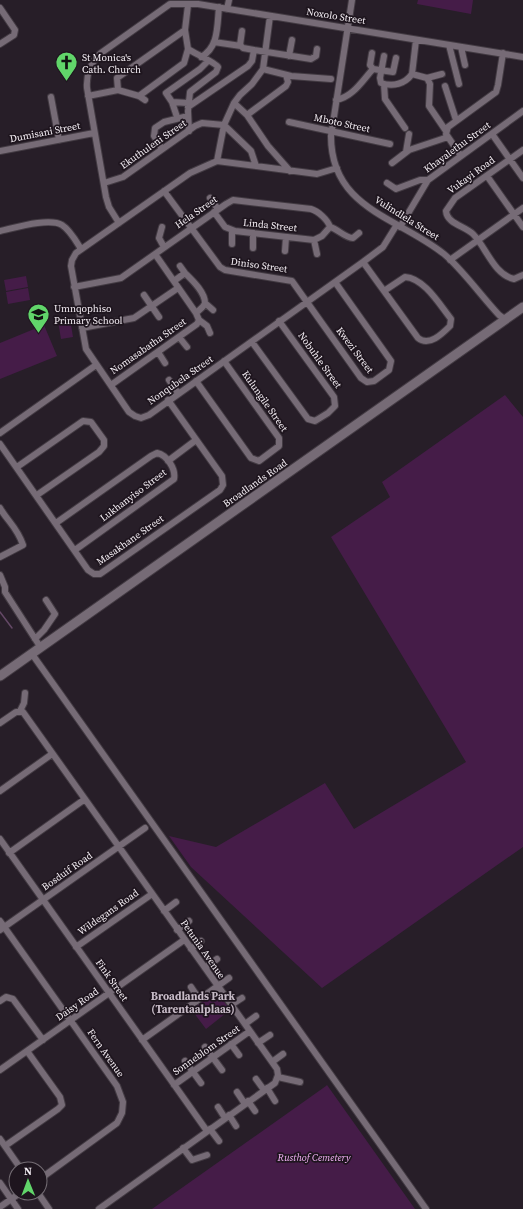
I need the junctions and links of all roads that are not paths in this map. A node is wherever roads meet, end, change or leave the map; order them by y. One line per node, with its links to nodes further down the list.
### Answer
1 (229, 0): 7 (street)
2 (352, 0): 9 (street, Vulindlela Street)
3 (169, 2): 4 (street, Noxolo Street); 44 (street, Noxolo Street)
4 (188, 5): 5 (street, Noxolo Street); 10 (street)
5 (219, 7): 7 (street, Noxolo Street); 14 (street)
6 (0, 8): 15 (street)
7 (227, 8): 8 (street, Noxolo Street)
8 (270, 16): 9 (street, Noxolo Street); 24 (street)
9 (348, 28): 13 (street, Noxolo Street); 46 (street, Vulindlela Street)
10 (185, 30): 19 (street); 43 (street)
11 (242, 32): 17 (street)
12 (292, 40): 25 (street)
13 (416, 40): 16 (street, Noxolo Street); 35 (street)
14 (214, 42): 17 (street); 28 (street)
15 (0, 44)
16 (449, 45): 18 (street, Noxolo Street); 41 (street)
17 (241, 46): 21 (street)
18 (461, 47): 23 (street, Noxolo Street); 31 (street)
19 (188, 49): 28 (street); 43 (street)
20 (318, 49): 25 (street)
21 (254, 50): 24 (street); 49 (street)
22 (372, 53): 33 (street)
23 (503, 53): 27 (street, Noxolo Street); 54 (street)
24 (265, 54): 25 (street); 32 (street)
25 (289, 56)
26 (384, 56): 34 (street)
27 (523, 57)
28 (201, 58): 30 (street)
29 (396, 58): 34 (street)
30 (208, 61): 47 (street); 49 (street)
31 (465, 65)
32 (264, 69): 37 (street); 48 (street)
33 (373, 69): 34 (street); 46 (street)
34 (382, 71): 40 (street)
35 (412, 74): 39 (street); 40 (street)
36 (442, 74): 39 (street)
37 (286, 75): 38 (street); 51 (street)
38 (331, 78)
39 (427, 78): 60 (street)
40 (384, 84): 67 (street)
41 (459, 84)
42 (445, 86): 54 (street)
43 (118, 90): 44 (street)
44 (88, 96): 59 (street, Noxolo Street)
45 (51, 97): 62 (street)
46 (336, 100): 57 (street, Vulindlela Street)
47 (172, 102): 49 (street); 53 (street)
48 (234, 103): 51 (street); 56 (street)
49 (188, 105): 52 (street)
50 (523, 111): 61 (street, Khayalethu Street)
51 (247, 115): 74 (street)
52 (188, 116): 53 (street); 58 (street)
53 (177, 117): 64 (street)
54 (456, 120): 60 (street)
55 (288, 122): 57 (street, Mboto Street)
56 (224, 125): 58 (street, Ekuthuleni Street); 70 (street); 72 (street)
57 (331, 130): 63 (street, Mboto Street); 73 (street, Vulindlela Street)
58 (189, 131): 64 (street, Ekuthuleni Street)
59 (94, 133): 62 (street, Dumisani Street); 78 (street, Noxolo Street)
60 (447, 134): 67 (street); 68 (street)
61 (492, 134): 68 (street, Khayalethu Street); 69 (street)
62 (59, 140): 66 (street, Dumisani Street)
63 (390, 144)
64 (162, 149): 78 (street, Ekuthuleni Street)
65 (523, 150): 69 (street, Vukayi Road)
66 (0, 151)
67 (406, 152): 71 (street)
68 (461, 156): 77 (street, Khayalethu Street)
69 (510, 159): 75 (street, Vukayi Road); 76 (street)
70 (217, 161): 72 (street, Nonqubela Street); 80 (street, Nonqubela Street)
71 (392, 163)
72 (256, 166): 74 (street, Nonqubela Street)
73 (337, 168): 74 (street, Nonqubela Street); 87 (street, Vulindlela Street)
74 (290, 171)
75 (487, 176): 84 (street); 99 (street, Vukayi Road)
76 (523, 178)
77 (428, 180): 79 (street); 87 (street, Khayalethu Street)
78 (104, 183): 85 (street, Noxolo Street)
79 (387, 183)
80 (164, 191): 85 (street, Nonqubela Street); 89 (street, Diniso Street)
81 (210, 198): 83 (street, Linda Street)
82 (523, 208): 84 (street)
83 (216, 211): 89 (street, Hela Street); 90 (street, Hela Street); 92 (street, Linda Street)
84 (514, 214): 88 (street); 99 (street)
85 (119, 224): 103 (street, Nonqubela Street)
86 (162, 227): 96 (street)
87 (398, 227): 107 (street, Vulindlela Street); 108 (street, Nonqubela Street)
88 (523, 227)
89 (191, 228): 101 (street, Hela Street); 118 (street, Diniso Street)
90 (329, 229): 94 (street); 98 (street)
91 (0, 231): 103 (street)
92 (232, 231): 93 (street, Linda Street); 100 (street)
93 (253, 233): 95 (street, Linda Street); 102 (street)
94 (359, 233)
95 (286, 237): 98 (street, Linda Street); 104 (street)
96 (159, 238): 97 (street); 101 (street)
97 (152, 240)
98 (314, 240): 106 (street)
99 (478, 240): 107 (street); 111 (street, Vukayi Road)
100 (232, 244)
101 (164, 247): 105 (street, Hela Street)
102 (253, 248)
103 (81, 249): 114 (street, Nonqubela Street)
104 (284, 251)
105 (155, 254): 112 (street); 114 (street, Hela Street)
106 (318, 254)
107 (450, 260): 125 (street, Vulindlela Street)
108 (363, 262): 113 (street, Nonqubela Street); 116 (street)
109 (180, 266): 110 (street)
110 (185, 272): 112 (street); 119 (street)
111 (523, 275)
112 (174, 281): 115 (street)
113 (335, 282): 118 (street, Nonqubela Street); 118 (street, Kwezi Street)
114 (74, 287): 128 (street, Nonqubela Street)
115 (178, 288): 120 (street); 123 (street)
116 (384, 291): 116 (street)
117 (144, 295): 120 (street)
118 (307, 301): 126 (street, Nonqubela Street)
119 (205, 302): 122 (street); 123 (street)
120 (152, 306): 124 (street); 128 (street)
121 (523, 307): 125 (main road, Broadlands Road)
122 (213, 310)
123 (196, 313): 127 (street)
124 (159, 317)
125 (506, 320): 155 (main road, Broadlands Road)
126 (279, 321): 131 (street, Nonqubela Street); 131 (street, Nobuhle Street)
127 (198, 322): 129 (street); 130 (street, Nomasabatha Street)
128 (82, 328): 136 (street, Nonqubela Street)
129 (210, 333)
130 (180, 337): 132 (street); 133 (street, Nomasabatha Street)
131 (252, 342): 134 (street, Nonqubela Street)
132 (187, 347)
133 (158, 352): 135 (street); 139 (street, Nomasabatha Street)
134 (224, 361): 138 (street, Nonqubela Street); 138 (street, Kulungile Street)
135 (165, 363)
136 (96, 365): 139 (street, Nonqubela Street); 142 (street)
137 (169, 380): 140 (street)
138 (196, 381): 140 (street, Nonqubela Street)
139 (111, 385): 141 (street, Nonqubela Street)
140 (178, 393): 141 (street, Nonqubela Street)
141 (168, 400): 143 (street, Masakhane Street)
142 (0, 433)
143 (196, 440): 145 (street); 150 (street, Masakhane Street)
144 (0, 444): 146 (street, Masakhane Street)
145 (168, 461): 149 (street, Lukhanyiso Street); 150 (street, Lukhanyiso Street)
146 (17, 467): 147 (street, Masakhane Street); 147 (street)
147 (37, 495): 149 (street, Masakhane Street)
148 (0, 508): 151 (street)
149 (56, 523): 150 (street, Masakhane Street)
150 (75, 550)
151 (0, 557)
152 (0, 574): 154 (street)
153 (46, 600): 154 (street)
154 (35, 639): 155 (street)
155 (41, 648): 156 (main road, Broadlands Road)
156 (32, 654): 157 (main road, Broadlands Road); 235 (street)
157 (0, 676)
158 (25, 693): 159 (street)
159 (20, 711): 160 (street); 161 (street, Petunia Avenue)
160 (0, 722)
161 (52, 754): 162 (street); 163 (street, Petunia Avenue)
162 (0, 791)
163 (85, 800): 166 (street, Petunia Avenue); 167 (street)
164 (145, 828): 166 (street, Bosduif Road)
165 (0, 839): 167 (street, Fink Street)
166 (118, 846): 168 (street, Petunia Avenue); 169 (street, Bosduif Road)
167 (10, 853): 169 (street, Fink Street)
168 (152, 894): 171 (street, Petunia Avenue); 178 (street, Wildegans Road)
169 (43, 900): 174 (street, Bosduif Road); 178 (street, Fink Street)
170 (176, 902): 171 (street)
171 (164, 911): 175 (street, Petunia Avenue)
172 (0, 921): 174 (street, Fern Avenue)
173 (189, 921): 175 (street)
174 (2, 929): 191 (street, Fern Avenue)
175 (177, 930): 176 (street, Petunia Avenue)
176 (184, 940): 179 (street, Petunia Avenue); 185 (street, Daisy Road)
177 (202, 941): 179 (street)
178 (76, 947): 185 (street, Fink Street)
179 (191, 949): 181 (street, Petunia Avenue)
180 (217, 959): 181 (street)
181 (204, 968): 183 (street, Petunia Avenue)
182 (229, 978): 183 (street)
183 (217, 986): 187 (street); 189 (street, Petunia Avenue)
184 (191, 987): 187 (street)
185 (109, 993): 191 (street, Daisy Road); 196 (street, Fink Street)
186 (242, 998): 189 (street)
187 (199, 999): 196 (street)
188 (0, 1001): 195 (street)
189 (231, 1006): 192 (street, Petunia Avenue)
190 (256, 1016): 192 (street)
191 (70, 1020): 195 (street, Daisy Road); 229 (street, Fern Avenue)
192 (245, 1024): 193 (street, Petunia Avenue)
193 (250, 1031): 197 (street, Petunia Avenue); 198 (street, Sonneblom Street)
194 (270, 1035): 197 (street)
195 (43, 1040): 200 (street, Daisy Road)
196 (142, 1040): 213 (street, Fink Street)
197 (258, 1043): 205 (street, Petunia Avenue)
198 (231, 1044): 202 (street); 203 (street, Sonneblom Street)
199 (205, 1047): 203 (street)
200 (27, 1051): 206 (street, Daisy Road); 225 (street)
201 (283, 1054): 205 (street)
202 (239, 1055)
203 (212, 1058): 207 (street); 208 (street, Sonneblom Street)
204 (185, 1061): 208 (street)
205 (272, 1062): 209 (street, Petunia Avenue)
206 (0, 1070)
207 (222, 1070)
208 (193, 1071): 212 (street); 213 (street, Sonneblom Street)
209 (278, 1077): 211 (street); 214 (street)
210 (256, 1079): 214 (street)
211 (300, 1082)
212 (200, 1083)
213 (174, 1085): 222 (street, Fink Street)
214 (265, 1089): 216 (street); 217 (street)
215 (237, 1092): 217 (street)
216 (275, 1101)
217 (247, 1103): 219 (street); 220 (street)
218 (218, 1107): 220 (street)
219 (255, 1111)
220 (227, 1117): 221 (street); 222 (street)
221 (236, 1126)
222 (209, 1130): 224 (street, Fink Street); 226 (street)
223 (0, 1139): 225 (street)
224 (219, 1141)
225 (5, 1146): 228 (street)
226 (183, 1148): 227 (street); 234 (street)
227 (207, 1155)
228 (15, 1161)
229 (48, 1173)
230 (0, 1183): 231 (street)
231 (8, 1195)
232 (8, 1201): 233 (street)
233 (0, 1207)
234 (99, 1209)
235 (426, 1209)

